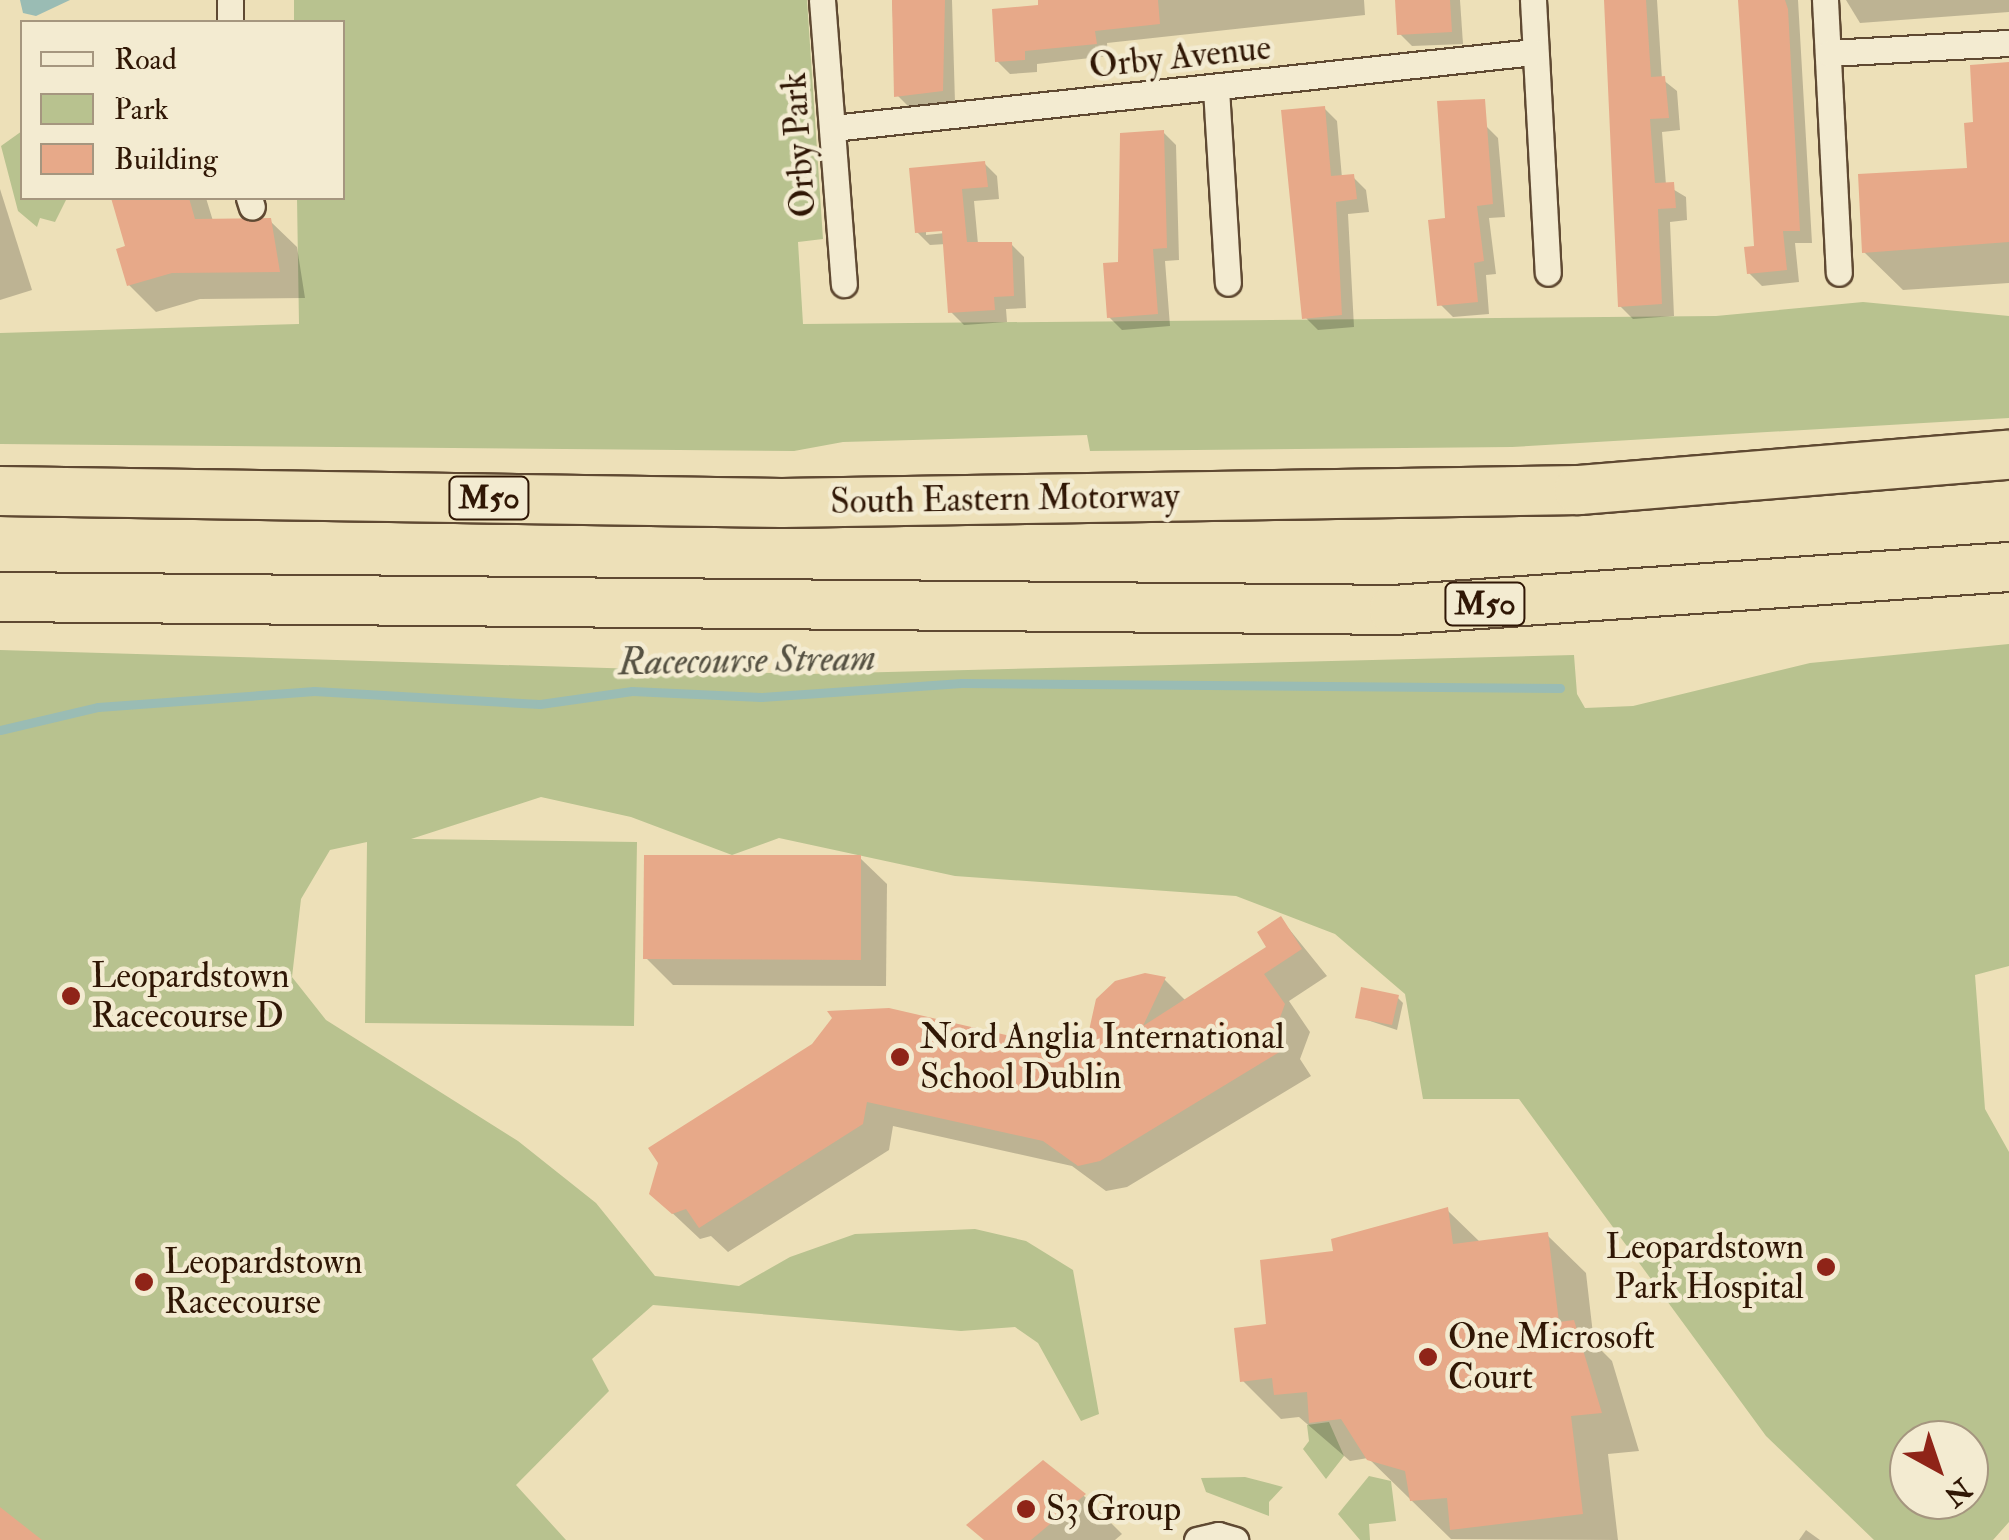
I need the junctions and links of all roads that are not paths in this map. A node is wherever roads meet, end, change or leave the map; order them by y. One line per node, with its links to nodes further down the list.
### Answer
1 (822, 0): 8 (street, Orby Park)
2 (1532, 0): 5 (street)
3 (1825, 0): 6 (street)
4 (2009, 44): 6 (street)
5 (1534, 52): 7 (street, Orby Avenue); 9 (street)
6 (1829, 52): 10 (street)
7 (1216, 89): 8 (street, Orby Avenue); 11 (street)
8 (833, 128): 12 (street, Orby Park)
9 (1548, 273)
10 (1839, 273)
11 (1228, 283)
12 (844, 284)
13 (2009, 455): 14 (highway, South Eastern Motorway / M50)
14 (0, 491)
15 (2009, 567): 16 (highway, M50)
16 (0, 597)
17 (1197, 1540): 18 (street)
18 (1235, 1540)

